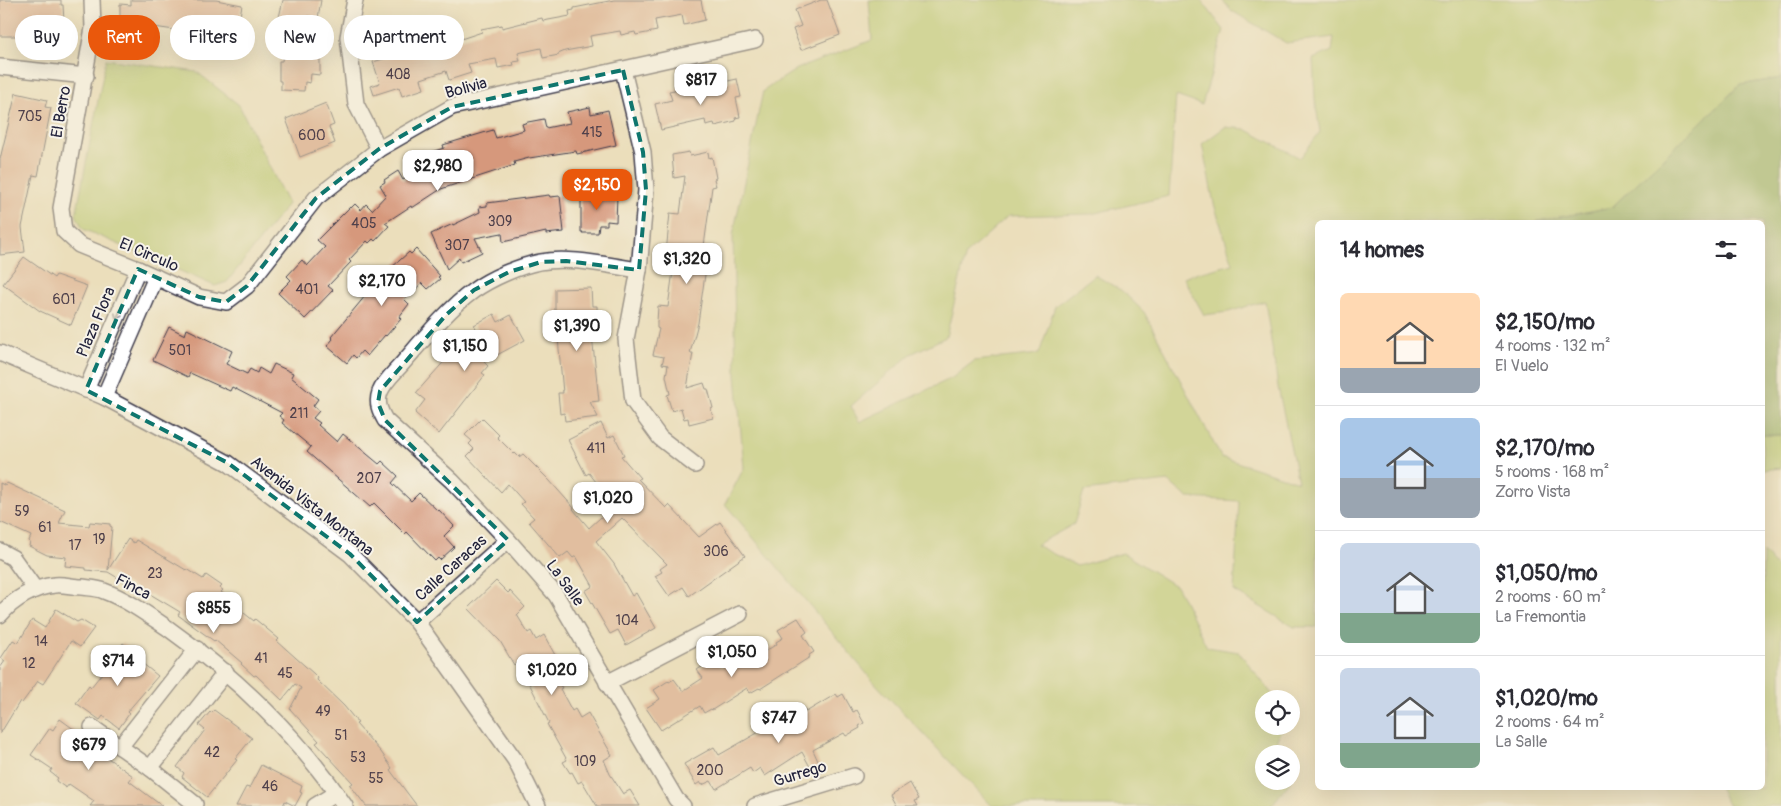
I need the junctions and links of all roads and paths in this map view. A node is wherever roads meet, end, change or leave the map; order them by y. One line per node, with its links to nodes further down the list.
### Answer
1 (92, 0): 6 (street, El Berro)
2 (355, 0): 7 (street)
3 (755, 40): 5 (street, Bolivia)
4 (0, 67): 6 (street)
5 (623, 70): 7 (street, Bolivia); 10 (street)
6 (86, 76): 8 (street, El Berro)
7 (379, 149): 12 (street, Bolivia)
8 (64, 231): 9 (street, El Circulo)
9 (138, 269): 11 (street, El Circulo); 14 (street, Plaza Flora, one-way to 14)
10 (639, 270): 16 (street); 17 (street, La Salle)
11 (156, 277): 12 (street, El Circulo); 15 (street)
12 (226, 302)
13 (0, 354): 14 (street, Avenida Vista Montana)
14 (86, 390): 15 (street, Avenida Vista Montana)
15 (104, 397): 22 (street, Avenida Vista Montana)
16 (695, 465)
17 (508, 540): 22 (street, Calle Caracas); 25 (street, La Salle)
18 (0, 551): 19 (street)
19 (35, 589): 21 (street); 23 (street, Finca)
20 (740, 614): 25 (street)
21 (0, 615)
22 (417, 622): 34 (street, Avenida Vista Montana)
23 (197, 649): 24 (street, Finca); 27 (street)
24 (226, 672): 28 (street); 30 (street, Finca)
25 (607, 683): 35 (street, La Salle)
26 (92, 727): 27 (street)
27 (120, 747): 28 (street)
28 (150, 768): 31 (street)
29 (854, 776): 36 (street, Gurrego)
30 (336, 793): 32 (street); 33 (street, Finca)
31 (195, 804)
32 (315, 806)
33 (345, 806)
34 (538, 806)
35 (683, 806)
36 (755, 806)

